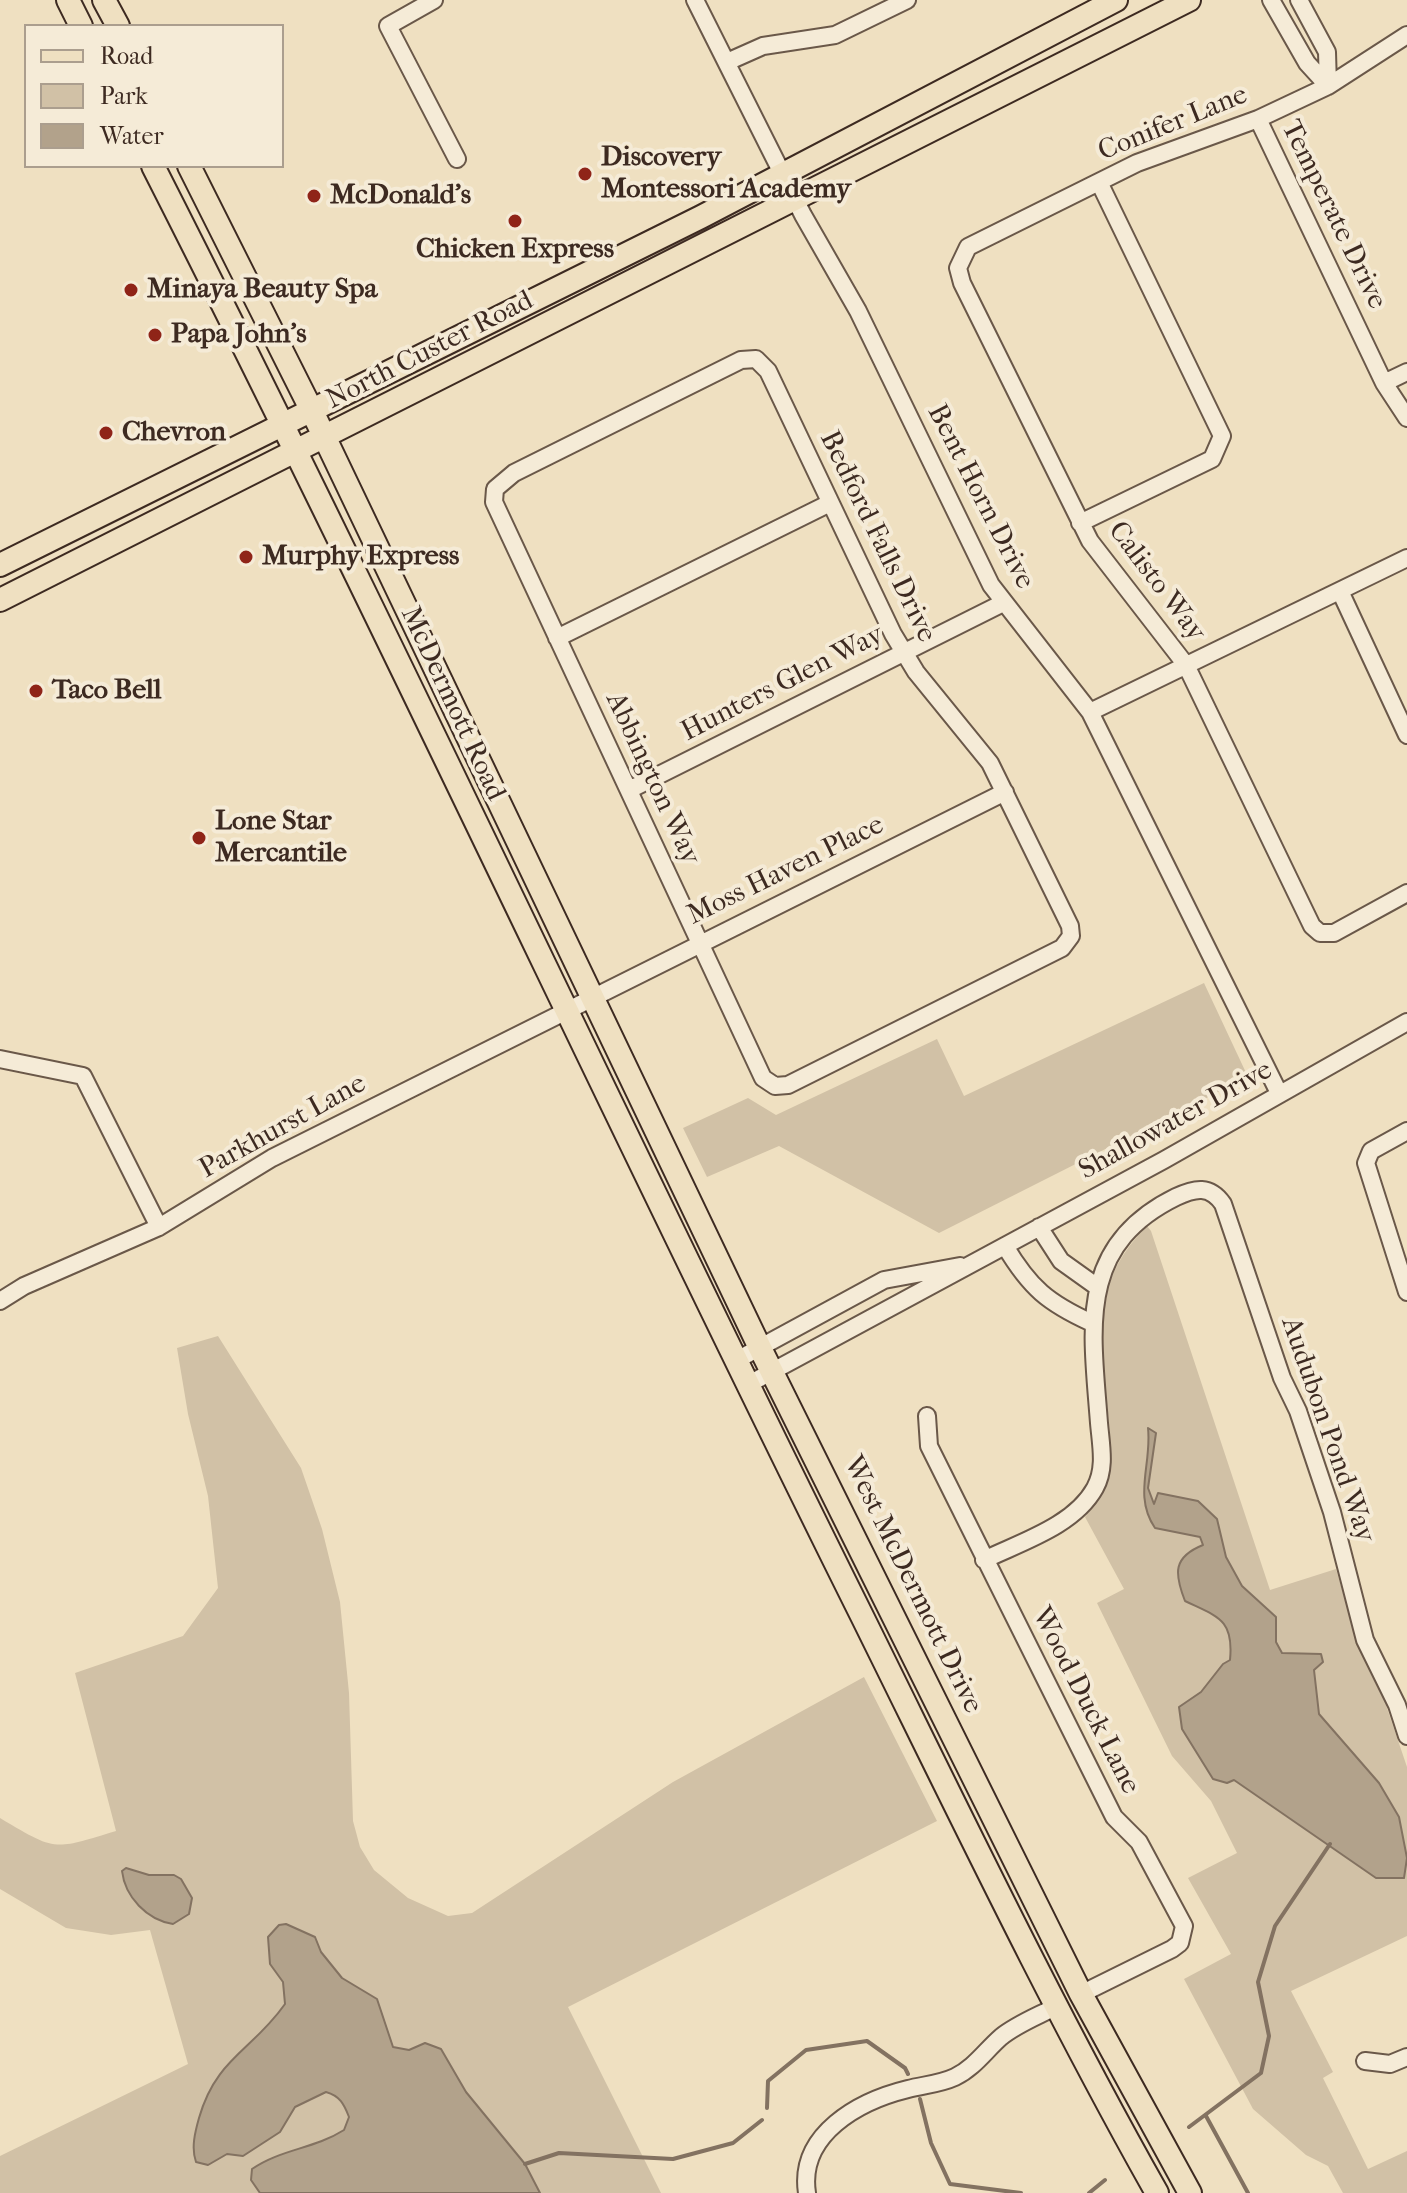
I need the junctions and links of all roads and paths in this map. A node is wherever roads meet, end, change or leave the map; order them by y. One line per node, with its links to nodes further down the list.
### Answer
1 (68, 0): 10 (main road)
2 (104, 0): 11 (main road)
3 (434, 0): 17 (street)
4 (695, 0): 14 (street, Bent Horn Drive)
5 (907, 0): 14 (street)
6 (1116, 0): 20 (main road, North Custer Road)
7 (1189, 0): 23 (main road, North Custer Road)
8 (1271, 0): 15 (street)
9 (1299, 0): 15 (street)
10 (80, 24)
11 (117, 24)
12 (1402, 38): 13 (street); 15 (street, Conifer Lane)
13 (1407, 57)
14 (727, 62): 20 (street, Bent Horn Drive)
15 (1328, 86): 16 (street, Conifer Lane)
16 (1258, 119): 21 (street, Conifer Lane); 29 (street, Temperate Drive)
17 (457, 159)
18 (154, 168): 22 (main road, McDermott Road)
19 (190, 170): 22 (main road); 30 (main road, McDermott Road)
20 (783, 174): 23 (street, Bent Horn Drive); 25 (main road, North Custer Road)
21 (1099, 182): 24 (street, Conifer Lane); 36 (street)
22 (164, 188): 32 (main road, McDermott Road)
23 (796, 200): 26 (main road, North Custer Road); 41 (street, Bent Horn Drive)
24 (959, 260): 36 (street, Calisto Way)
25 (594, 271): 26 (main road); 30 (main road, North Custer Road)
26 (608, 294): 33 (main road, North Custer Road)
27 (756, 359): 35 (street, Bedford Falls Drive); 42 (street, Abbington Way)
28 (1407, 372): 29 (street)
29 (1384, 383): 31 (street, Temperate Drive)
30 (312, 411): 32 (main road, North Custer Road); 33 (main road, McDermott Road)
31 (1407, 418)
32 (285, 425): 34 (main road, McDermott Road); 38 (main road, North Custer Road)
33 (325, 438): 34 (main road, North Custer Road); 47 (main road, McDermott Road)
34 (298, 452): 40 (main road, North Custer Road); 48 (main road, McDermott Road)
35 (830, 503): 42 (street); 43 (street, Bedford Falls Drive)
36 (1080, 523): 44 (street, Calisto Way)
37 (1407, 558): 39 (street)
38 (0, 565)
39 (1340, 591): 44 (street); 46 (street)
40 (0, 600)
41 (1003, 603): 43 (street, Hunters Glen Way); 45 (street, Bent Horn Drive)
42 (557, 638): 49 (street, Abbington Way)
43 (904, 653): 49 (street, Hunters Glen Way); 50 (street, Bedford Falls Drive)
44 (1186, 665): 45 (street); 51 (street, Calisto Way)
45 (1090, 712): 58 (street, Bent Horn Drive)
46 (1407, 735)
47 (472, 748): 48 (main road); 53 (main road, McDermott Road)
48 (445, 761): 54 (main road, McDermott Road)
49 (629, 790): 52 (street, Abbington Way)
50 (1005, 792): 52 (street, Moss Haven Place); 57 (street, Bedford Falls Drive)
51 (1407, 893)
52 (699, 943): 53 (street, Moss Haven Place); 57 (street, Abbington Way)
53 (592, 999): 54 (street, Parkhurst Lane); 62 (main road, West McDermott Drive)
54 (566, 1011): 60 (street, Parkhurst Lane); 64 (main road, West McDermott Drive)
55 (1407, 1022): 58 (street, Shallowater Drive)
56 (0, 1059): 60 (street)
57 (775, 1086)
58 (1279, 1093): 61 (street, Shallowater Drive)
59 (1407, 1131): 66 (street)
60 (159, 1227): 69 (street, Parkhurst Lane)
61 (1039, 1227): 63 (street, Shallowater Drive); 67 (street)
62 (707, 1239): 64 (main road); 72 (main road, West McDermott Drive)
63 (1005, 1246): 65 (street, Shallowater Drive); 70 (street)
64 (681, 1251): 73 (main road, West McDermott Drive)
65 (970, 1265): 68 (street, Shallowater Drive); 71 (street, Shallowater Drive)
66 (1406, 1285)
67 (1096, 1286): 70 (street); 78 (street, Audubon Pond Way)
68 (871, 1287): 71 (street); 72 (street, Shallowater Drive)
69 (3, 1292)
70 (1092, 1323): 77 (street)
71 (860, 1324): 74 (street, Shallowater Drive)
72 (760, 1348): 73 (street, Shallowater Drive); 74 (main road, West McDermott Drive)
73 (735, 1361): 75 (main road, West McDermott Drive)
74 (772, 1372): 75 (street, Shallowater Drive); 79 (main road, West McDermott Drive)
75 (747, 1385): 80 (main road, West McDermott Drive)
76 (927, 1416): 77 (street, Wood Duck Lane)
77 (984, 1560): 79 (street, Wood Duck Lane)
78 (1407, 1736)
79 (1081, 1994): 80 (main road); 85 (main road, West McDermott Drive)
80 (1055, 2007): 83 (street); 84 (main road, West McDermott Drive)
81 (1407, 2057): 82 (street)
82 (1365, 2061)
83 (807, 2193)
84 (1157, 2193)
85 (1190, 2193)

